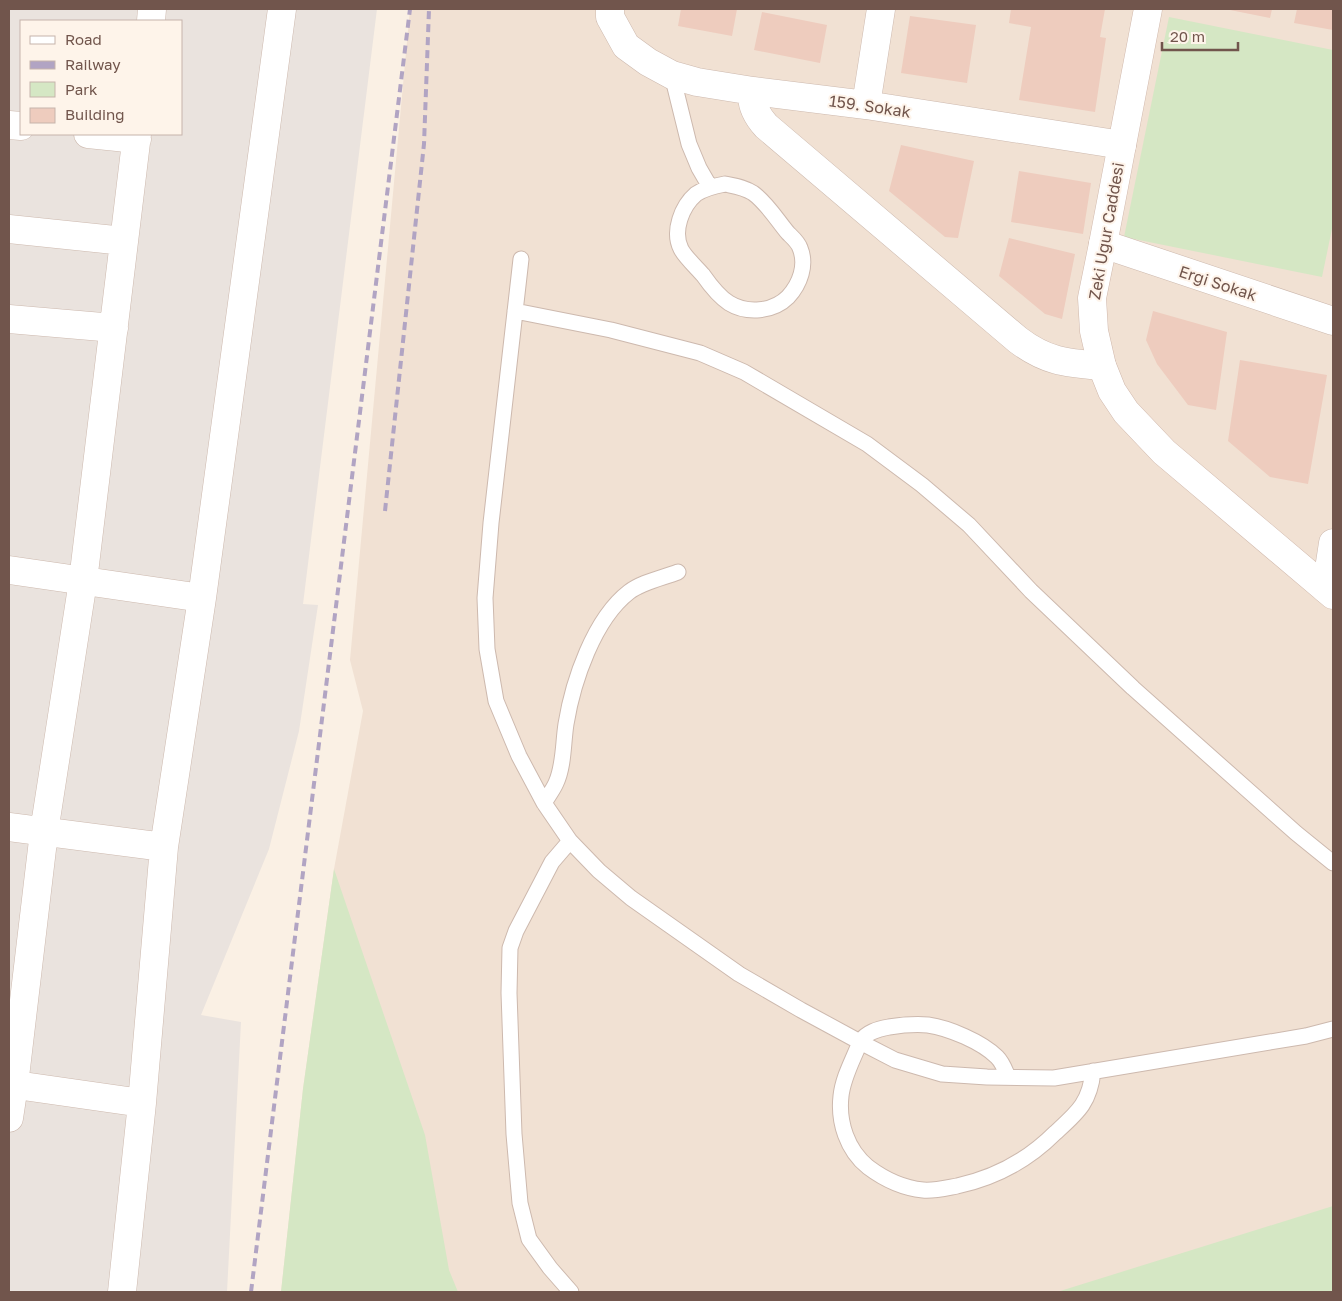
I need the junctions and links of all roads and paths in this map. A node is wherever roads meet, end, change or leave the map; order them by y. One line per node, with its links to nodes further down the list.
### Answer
1 (282, 9): 26 (street)
2 (610, 9): 5 (street, 159. Sokak)
3 (881, 9): 7 (street)
4 (1148, 9): 10 (street, Zeki Uğur Caddesi)
5 (672, 75): 6 (street, 159. Sokak); 11 (lane)
6 (754, 91): 7 (street, 159. Sokak); 20 (street)
7 (866, 105): 10 (street, 159. Sokak)
8 (112, 135): 9 (street)
9 (137, 136): 13 (street)
10 (1122, 145): 14 (street, Zeki Uğur Caddesi)
11 (710, 187): 11 (lane)
12 (9, 229): 13 (street)
13 (124, 241): 19 (street)
14 (1103, 244): 18 (street, Ergi Sokak); 20 (street, Zeki Uğur Caddesi)
15 (521, 259): 16 (lane)
16 (515, 311): 27 (lane); 32 (lane)
17 (9, 319): 19 (street)
18 (1333, 321)
19 (114, 328): 24 (street)
20 (1102, 366): 25 (street, Zeki Uğur Caddesi)
21 (1333, 543): 25 (street)
22 (9, 570): 24 (street)
23 (678, 572): 27 (lane)
24 (83, 581): 26 (street); 29 (street)
25 (1330, 592)
26 (202, 598): 31 (street)
27 (544, 803): 30 (lane)
28 (9, 827): 29 (street)
29 (44, 832): 31 (street); 37 (street)
30 (570, 841): 34 (lane); 41 (lane)
31 (164, 847): 38 (street)
32 (1333, 863)
33 (1333, 1029): 35 (lane)
34 (860, 1042): 35 (lane); 36 (lane); 36 (lane)
35 (1093, 1071): 36 (lane)
36 (1008, 1077)
37 (12, 1084): 38 (street); 39 (street)
38 (142, 1103): 40 (street)
39 (9, 1118)
40 (122, 1292)
41 (571, 1292)

